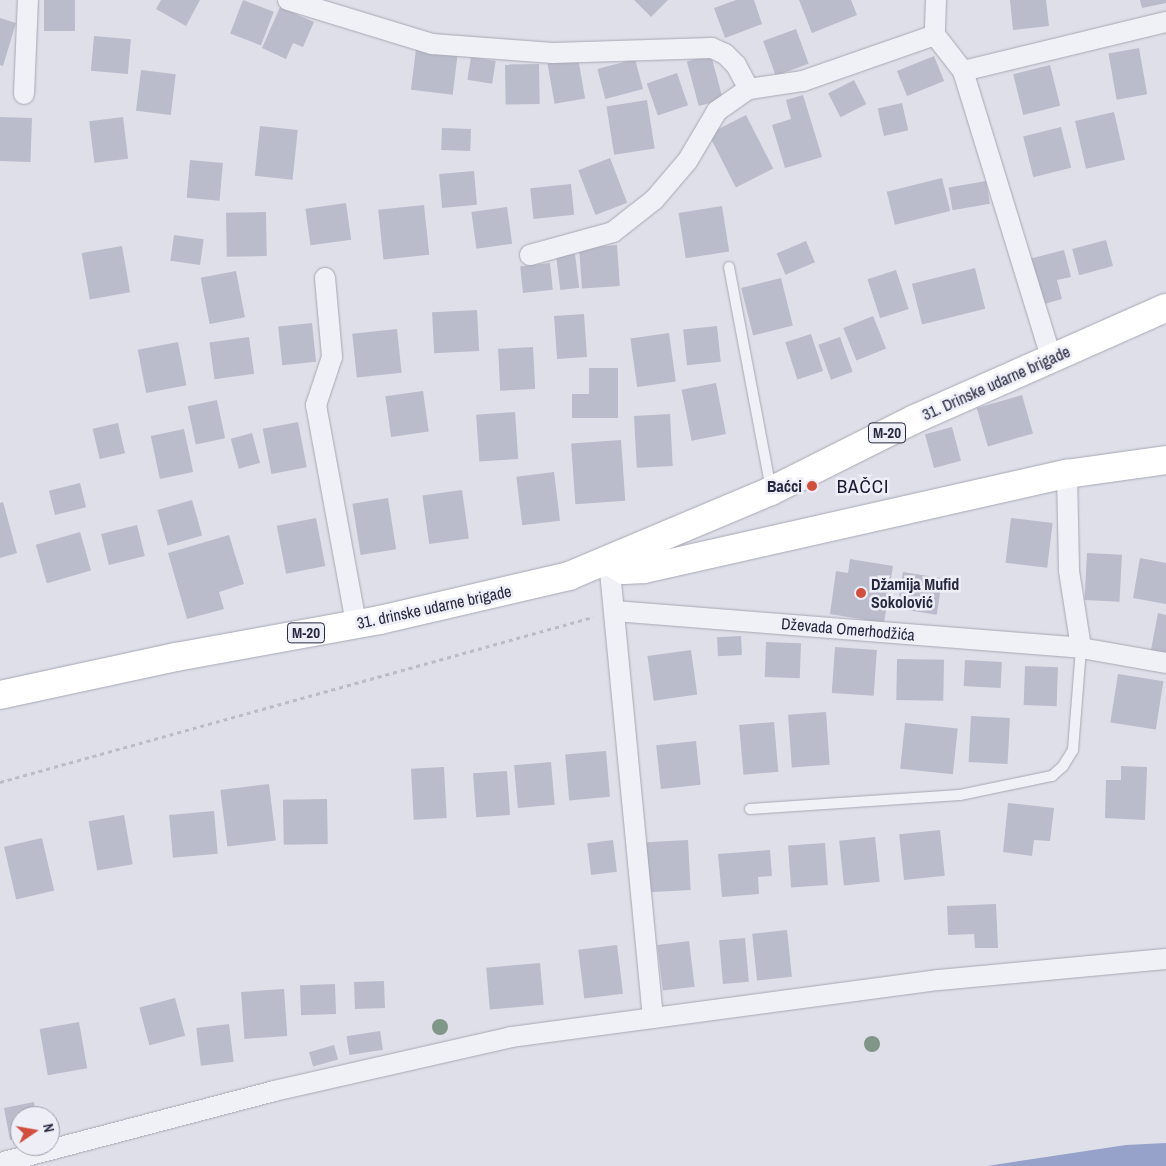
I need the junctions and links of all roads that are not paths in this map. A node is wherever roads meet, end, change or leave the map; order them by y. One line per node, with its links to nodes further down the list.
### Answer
1 (28, 0): 8 (street)
2 (288, 0): 7 (street)
3 (936, 0): 5 (street)
4 (1166, 22): 6 (street)
5 (935, 35): 6 (street); 7 (street)
6 (964, 71): 13 (street)
7 (749, 89): 9 (street)
8 (24, 94)
9 (530, 255)
10 (730, 267): 16 (lane)
11 (325, 278): 19 (street)
12 (1166, 308): 13 (main road, 31. Drinske udarne brigade / M-20)
13 (1051, 357): 16 (main road, 31. Drinske udarne brigade / M-20)
14 (1166, 460): 15 (main road)
15 (1067, 474): 17 (main road); 20 (street)
16 (771, 491): 17 (main road, 31. Drinske udarne brigade / M-20)
17 (609, 562): 18 (street); 19 (main road, 31. drinske udarne brigade / M-20)
18 (615, 611): 20 (street, Dževada Omerhodžića); 25 (street)
19 (356, 624): 22 (main road, 31. drinske udarne brigade / M-20)
20 (1081, 648): 21 (street, Dževada Omerhodžića); 23 (lane)
21 (1166, 663)
22 (0, 695)
23 (750, 809)
24 (1166, 958): 25 (street)
25 (653, 1018): 26 (street)
26 (0, 1163)

